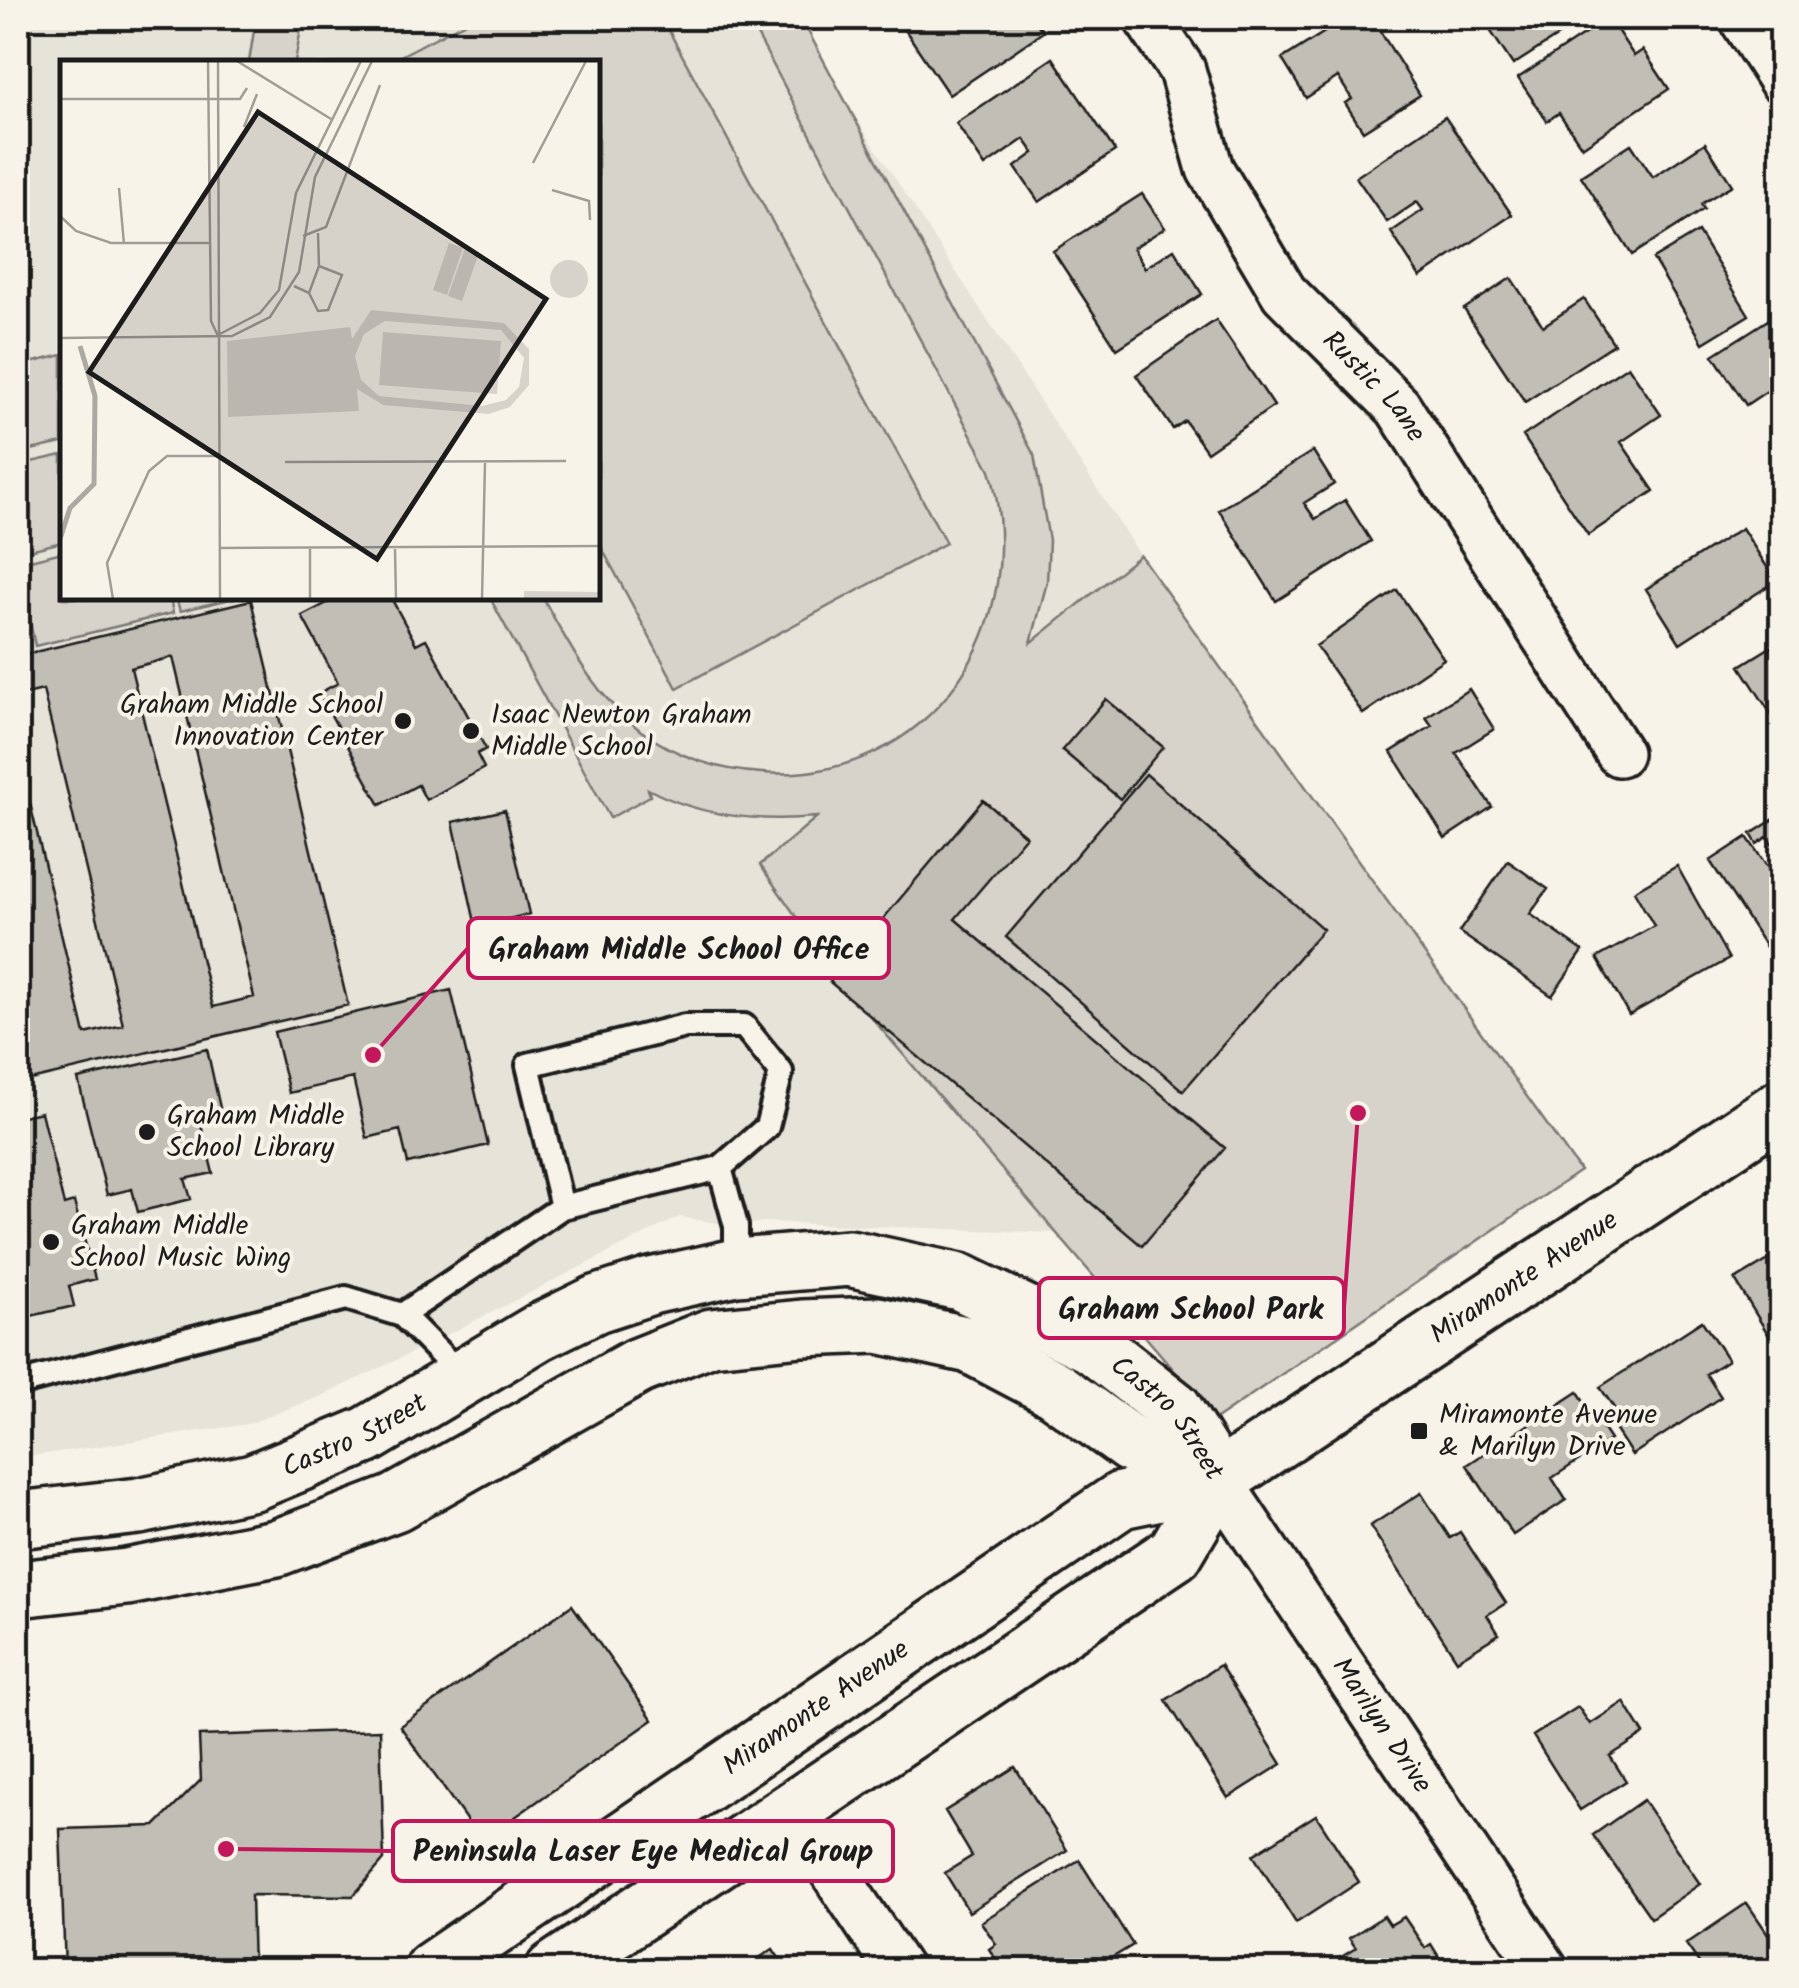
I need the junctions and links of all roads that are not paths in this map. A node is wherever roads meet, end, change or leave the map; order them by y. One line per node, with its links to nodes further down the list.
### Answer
1 (1147, 18): 4 (street, Rustic Lane)
2 (1742, 18): 3 (street)
3 (1782, 80)
4 (1619, 753)
5 (1782, 1106): 12 (street, Miramonte Avenue)
6 (720, 1168): 7 (lane); 7 (lane); 8 (lane)
7 (562, 1207): 9 (lane)
8 (736, 1267): 10 (street, Castro Street); 12 (street, Castro Street)
9 (402, 1315): 10 (lane); 11 (lane)
10 (464, 1378): 13 (street, Castro Street)
11 (18, 1384)
12 (1218, 1480): 14 (street, Castro Street); 15 (street, Miramonte Avenue); 16 (street, Miramonte Avenue); 21 (street, Marilyn Drive)
13 (18, 1520)
14 (18, 1589)
15 (793, 1811): 17 (street, Miramonte Avenue); 20 (street)
16 (558, 1884): 17 (street); 18 (street, Miramonte Avenue)
17 (600, 1940): 19 (street, Miramonte Avenue)
18 (432, 1970)
19 (554, 1970)
20 (900, 1970)
21 (1545, 1970)

